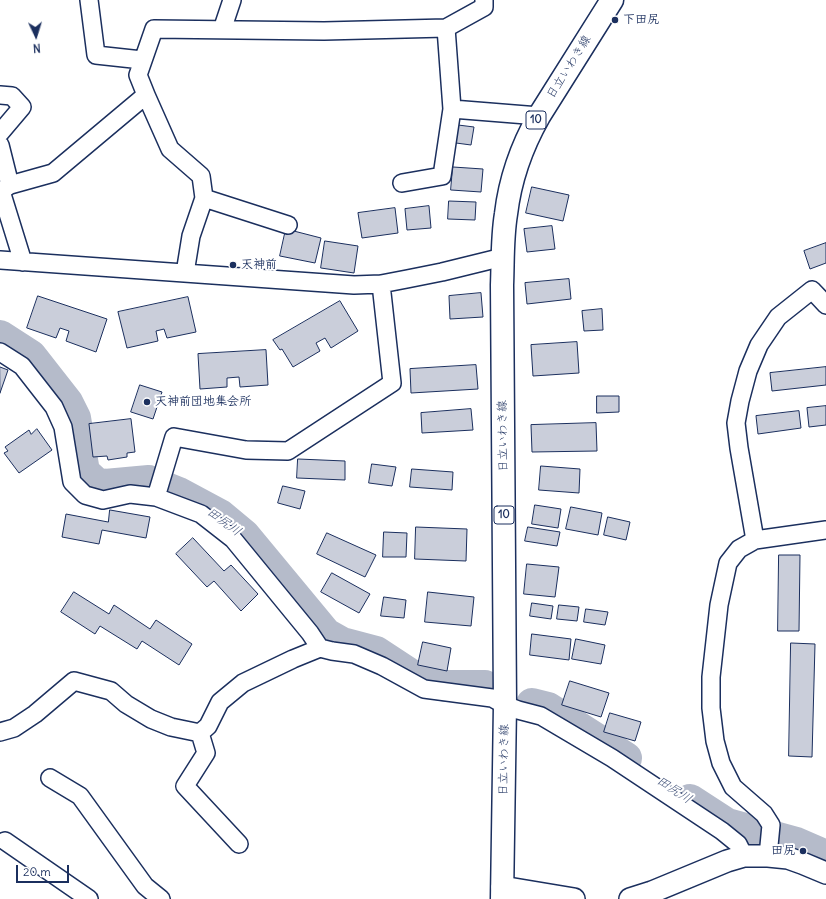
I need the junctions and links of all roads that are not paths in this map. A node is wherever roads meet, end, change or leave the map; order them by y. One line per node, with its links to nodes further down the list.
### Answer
1 (89, 0): 7 (street)
2 (232, 0): 6 (street)
3 (484, 0): 5 (street)
4 (612, 0): 11 (main road, 日立いわき線 / 10)
5 (446, 28): 6 (street); 10 (street)
6 (222, 30): 7 (street)
7 (142, 60): 8 (street)
8 (146, 94): 15 (street); 16 (street)
9 (0, 95): 12 (street)
10 (452, 109): 11 (street); 14 (street)
11 (539, 116): 18 (main road, 日立いわき線 / 10)
12 (0, 133)
13 (0, 145): 15 (street)
14 (402, 183)
15 (10, 185): 20 (street)
16 (204, 198): 17 (street); 21 (street)
17 (288, 225)
18 (503, 257): 22 (street); 29 (main road, 日立いわき線 / 10)
19 (0, 260): 20 (street)
20 (23, 262): 21 (street)
21 (185, 273): 22 (street)
22 (382, 284): 25 (street)
23 (826, 305): 27 (street)
24 (0, 352): 25 (street)
25 (158, 488): 28 (street)
26 (826, 530): 27 (street)
27 (755, 540): 34 (street)
28 (320, 648): 29 (street); 31 (street)
29 (505, 705): 36 (street); 38 (main road, 日立いわき線 / 10)
30 (0, 732): 31 (street)
31 (200, 733): 35 (street)
32 (50, 778): 40 (street)
33 (2, 842): 39 (street)
34 (770, 843): 36 (street); 37 (street)
35 (239, 844)
36 (744, 856): 42 (street)
37 (826, 873)
38 (502, 893): 41 (street)
39 (89, 899)
40 (161, 899)
41 (574, 899)
42 (630, 899)

